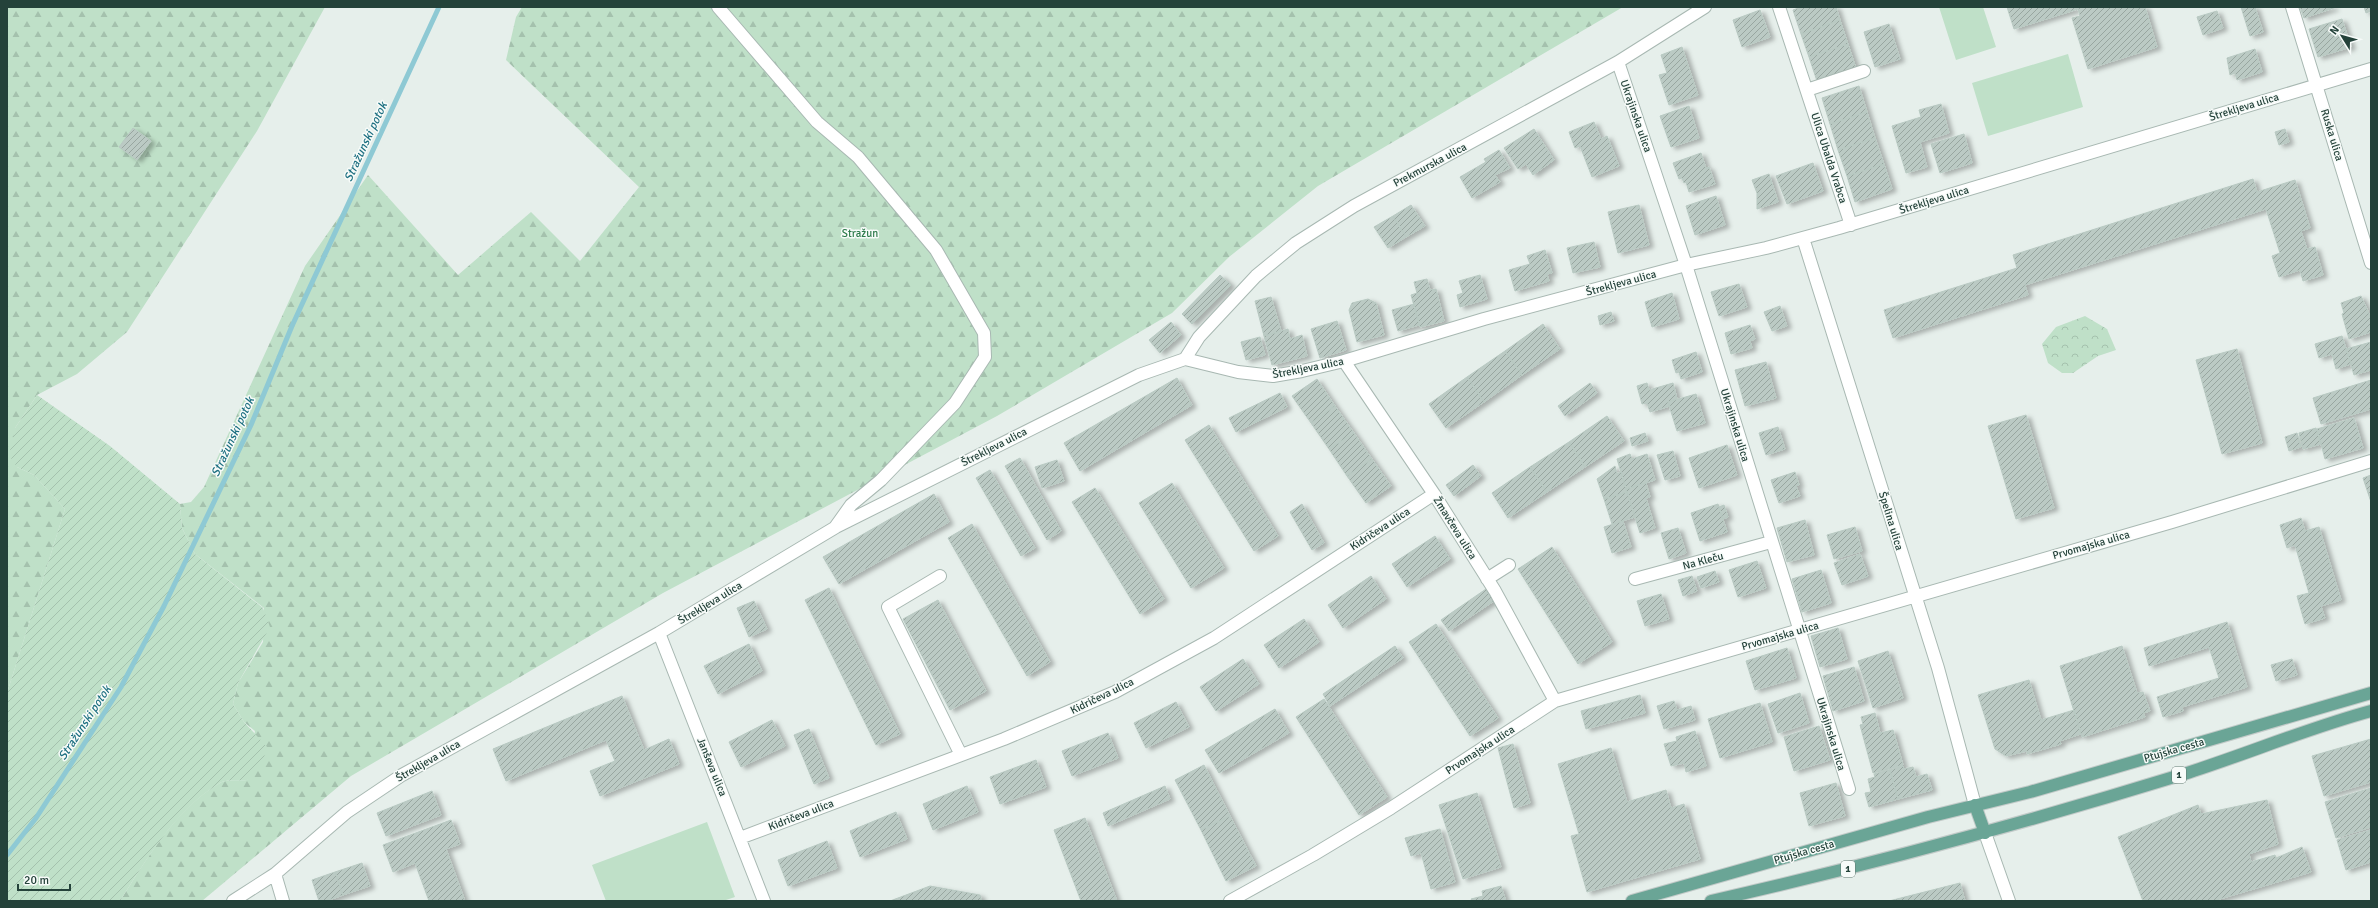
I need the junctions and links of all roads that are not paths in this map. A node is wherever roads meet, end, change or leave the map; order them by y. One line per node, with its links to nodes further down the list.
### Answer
1 (718, 7): 18 (street)
2 (1705, 7): 5 (street, Prekmurska ulica)
3 (1779, 7): 9 (street, Ulica Ubalda Vrabca)
4 (2292, 7): 8 (street, Ruska ulica)
5 (1618, 62): 13 (street, Ukrajinska ulica); 14 (street, Prekmurska ulica)
6 (2371, 69): 8 (street, Štrekljeva ulica)
7 (1864, 71): 9 (street)
8 (2317, 85): 10 (street, Štrekljeva ulica); 12 (street, Ruska ulica)
9 (1807, 90): 10 (street, Ulica Ubalda Vrabca)
10 (1851, 225): 11 (street, Štrekljeva ulica)
11 (1803, 238): 13 (street, Štrekljeva ulica); 24 (street, Špelina ulica)
12 (2371, 263)
13 (1686, 265): 15 (street, Štrekljeva ulica); 19 (street, Ukrajinska ulica)
14 (1185, 359): 15 (street, Štrekljeva ulica); 18 (street, Štrekljeva ulica)
15 (1344, 361): 17 (street, Žmavčeva ulica)
16 (2371, 461): 24 (street, Prvomajska ulica)
17 (1434, 494): 22 (street, Žmavčeva ulica); 30 (street, Kidričeva ulica)
18 (836, 528): 26 (street, Štrekljeva ulica)
19 (1771, 542): 23 (street, Na Kleču); 25 (street, Ukrajinska ulica)
20 (1508, 565): 22 (street)
21 (940, 576): 30 (street)
22 (1488, 579): 28 (street, Žmavčeva ulica)
23 (1635, 580)
24 (1914, 597): 25 (street, Prvomajska ulica); 32 (street, Špelina ulica)
25 (1799, 631): 28 (street, Prvomajska ulica); 31 (street, Ukrajinska ulica)
26 (659, 633): 34 (street, Janševa ulica); 35 (street, Štrekljeva ulica)
27 (2371, 693): 32 (main road, Ptujska cesta / 1)
28 (1555, 701): 39 (street, Prvomajska ulica)
29 (2371, 711): 33 (main road, 1)
30 (961, 755): 34 (street, Kidričeva ulica)
31 (1848, 789)
32 (1975, 805): 33 (main road); 40 (main road, Ptujska cesta / 1)
33 (1985, 833): 41 (main road, 1); 42 (street)
34 (740, 838): 38 (street, Janševa ulica)
35 (275, 874): 36 (street, Štrekljeva ulica); 37 (street)
36 (233, 901)
37 (283, 901)
38 (764, 901)
39 (1230, 901)
40 (1632, 901)
41 (1711, 901)
42 (2009, 901)

